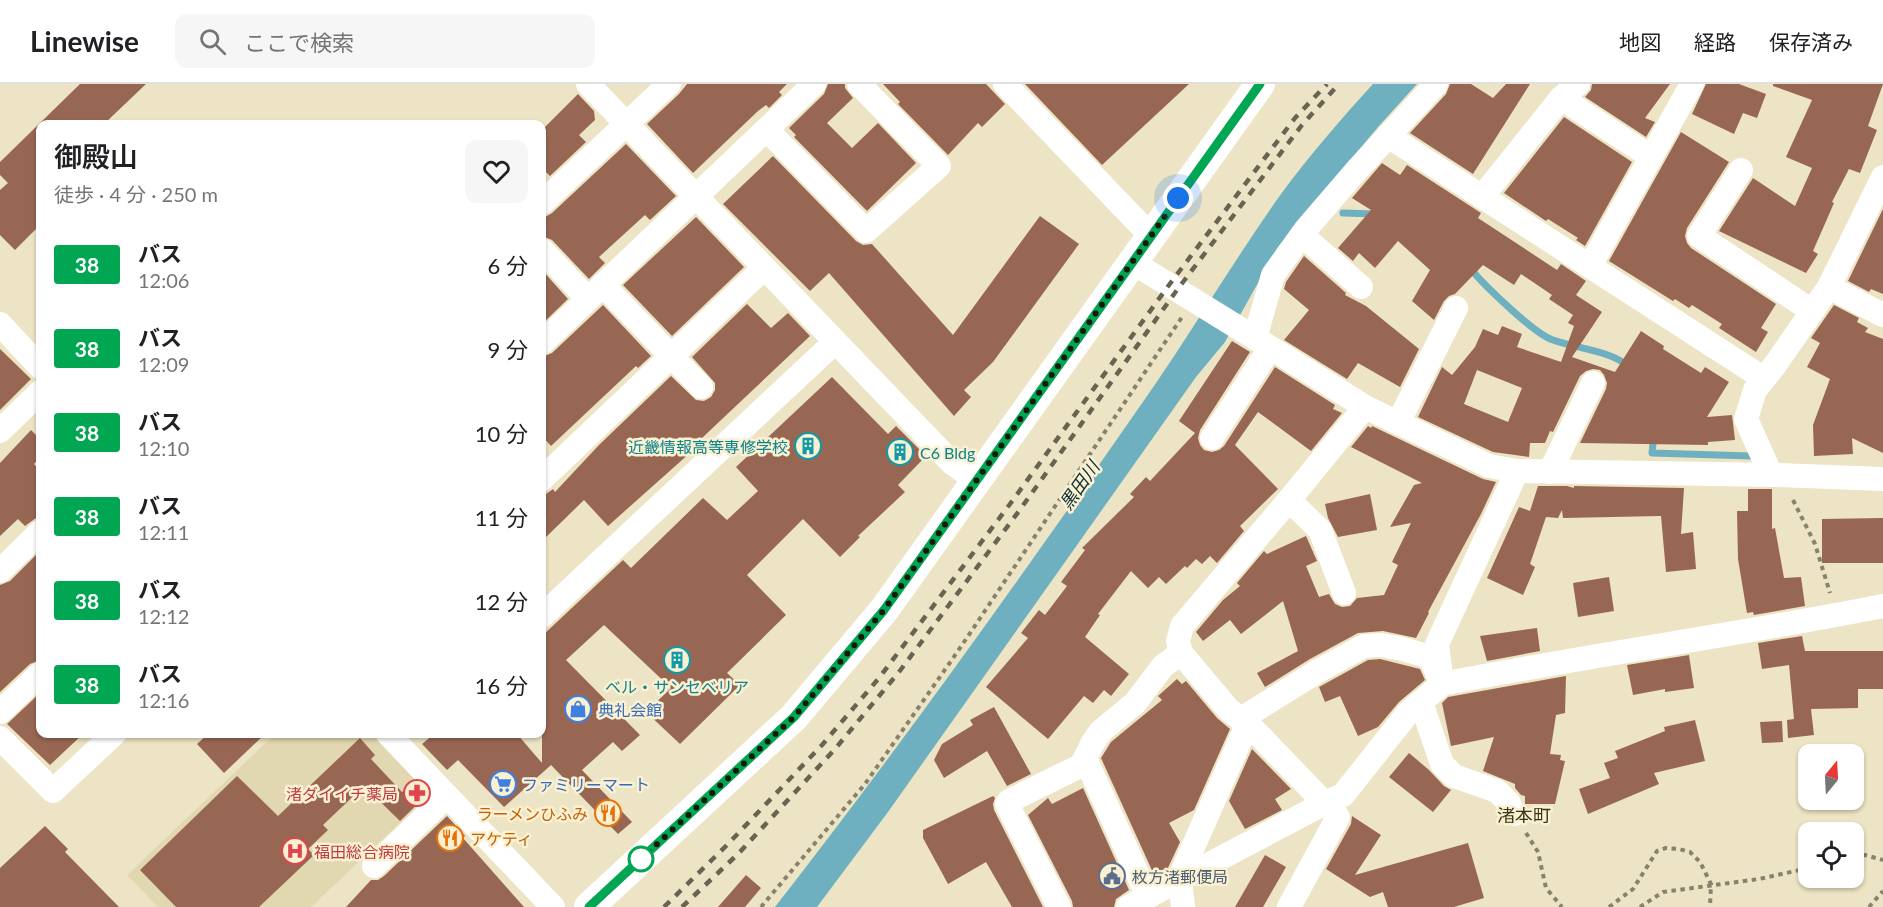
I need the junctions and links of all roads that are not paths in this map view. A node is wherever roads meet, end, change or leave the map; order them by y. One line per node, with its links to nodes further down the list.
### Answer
1 (588, 84): 10 (street)
2 (669, 84): 10 (street)
3 (814, 84): 11 (street)
4 (859, 84): 11 (street)
5 (1005, 84): 20 (street)
6 (1260, 84): 20 (main road)
7 (1436, 84): 12 (street)
8 (1692, 84): 13 (street)
9 (1569, 91): 13 (street); 16 (street)
10 (626, 124): 17 (street); 18 (street)
11 (767, 130): 17 (street)
12 (1388, 136): 16 (street); 19 (street)
13 (1651, 157): 23 (street)
14 (1741, 170): 29 (street)
15 (1883, 177): 26 (street)
16 (1482, 197): 23 (street)
17 (696, 198): 24 (street); 27 (street)
18 (546, 199)
19 (1302, 235): 25 (street); 32 (street)
20 (1150, 236): 22 (main road)
21 (546, 253): 27 (street)
22 (1131, 262): 32 (street); 50 (main road)
23 (1590, 266): 37 (street)
24 (764, 268): 34 (street); 36 (street)
25 (1361, 287)
26 (1829, 287): 29 (street); 30 (street)
27 (595, 292): 33 (street); 36 (street)
28 (1456, 308): 42 (street)
29 (1812, 311): 37 (street)
30 (1883, 315)
31 (0, 324): 35 (street)
32 (1254, 338): 41 (street); 44 (street)
33 (546, 339)
34 (835, 342): 50 (street); 56 (street)
35 (36, 353)
36 (671, 356): 39 (street); 47 (street)
37 (1763, 378): 48 (street)
38 (1593, 383): 46 (street)
39 (701, 387)
40 (36, 396): 43 (street)
41 (1365, 407): 42 (street); 51 (street)
42 (1398, 423): 45 (street)
43 (0, 430)
44 (1212, 438)
45 (1517, 471): 46 (street); 59 (street)
46 (1550, 472): 48 (street)
47 (546, 475)
48 (1774, 475): 49 (street)
49 (1883, 479)
50 (977, 481): 74 (main road)
51 (1289, 500): 54 (street); 57 (street)
52 (36, 536): 53 (street)
53 (0, 571)
54 (1344, 593)
55 (1883, 606): 59 (street)
56 (546, 612)
57 (1181, 653): 62 (street); 66 (street)
58 (36, 678): 61 (street)
59 (1442, 684): 60 (street); 62 (street)
60 (1421, 702): 68 (street); 69 (street)
61 (0, 712)
62 (1244, 722): 68 (street); 71 (street)
63 (0, 738): 64 (street)
64 (110, 738)
65 (402, 738): 67 (street)
66 (1085, 758): 72 (street); 75 (street)
67 (447, 796): 70 (street); 73 (street)
68 (1325, 803): 71 (street); 77 (street)
69 (1514, 814)
70 (374, 866)
71 (1178, 881): 72 (street); 76 (street)
72 (1138, 902)
73 (553, 907)
74 (589, 907)
75 (1059, 907)
76 (1182, 907)
77 (1289, 907)

